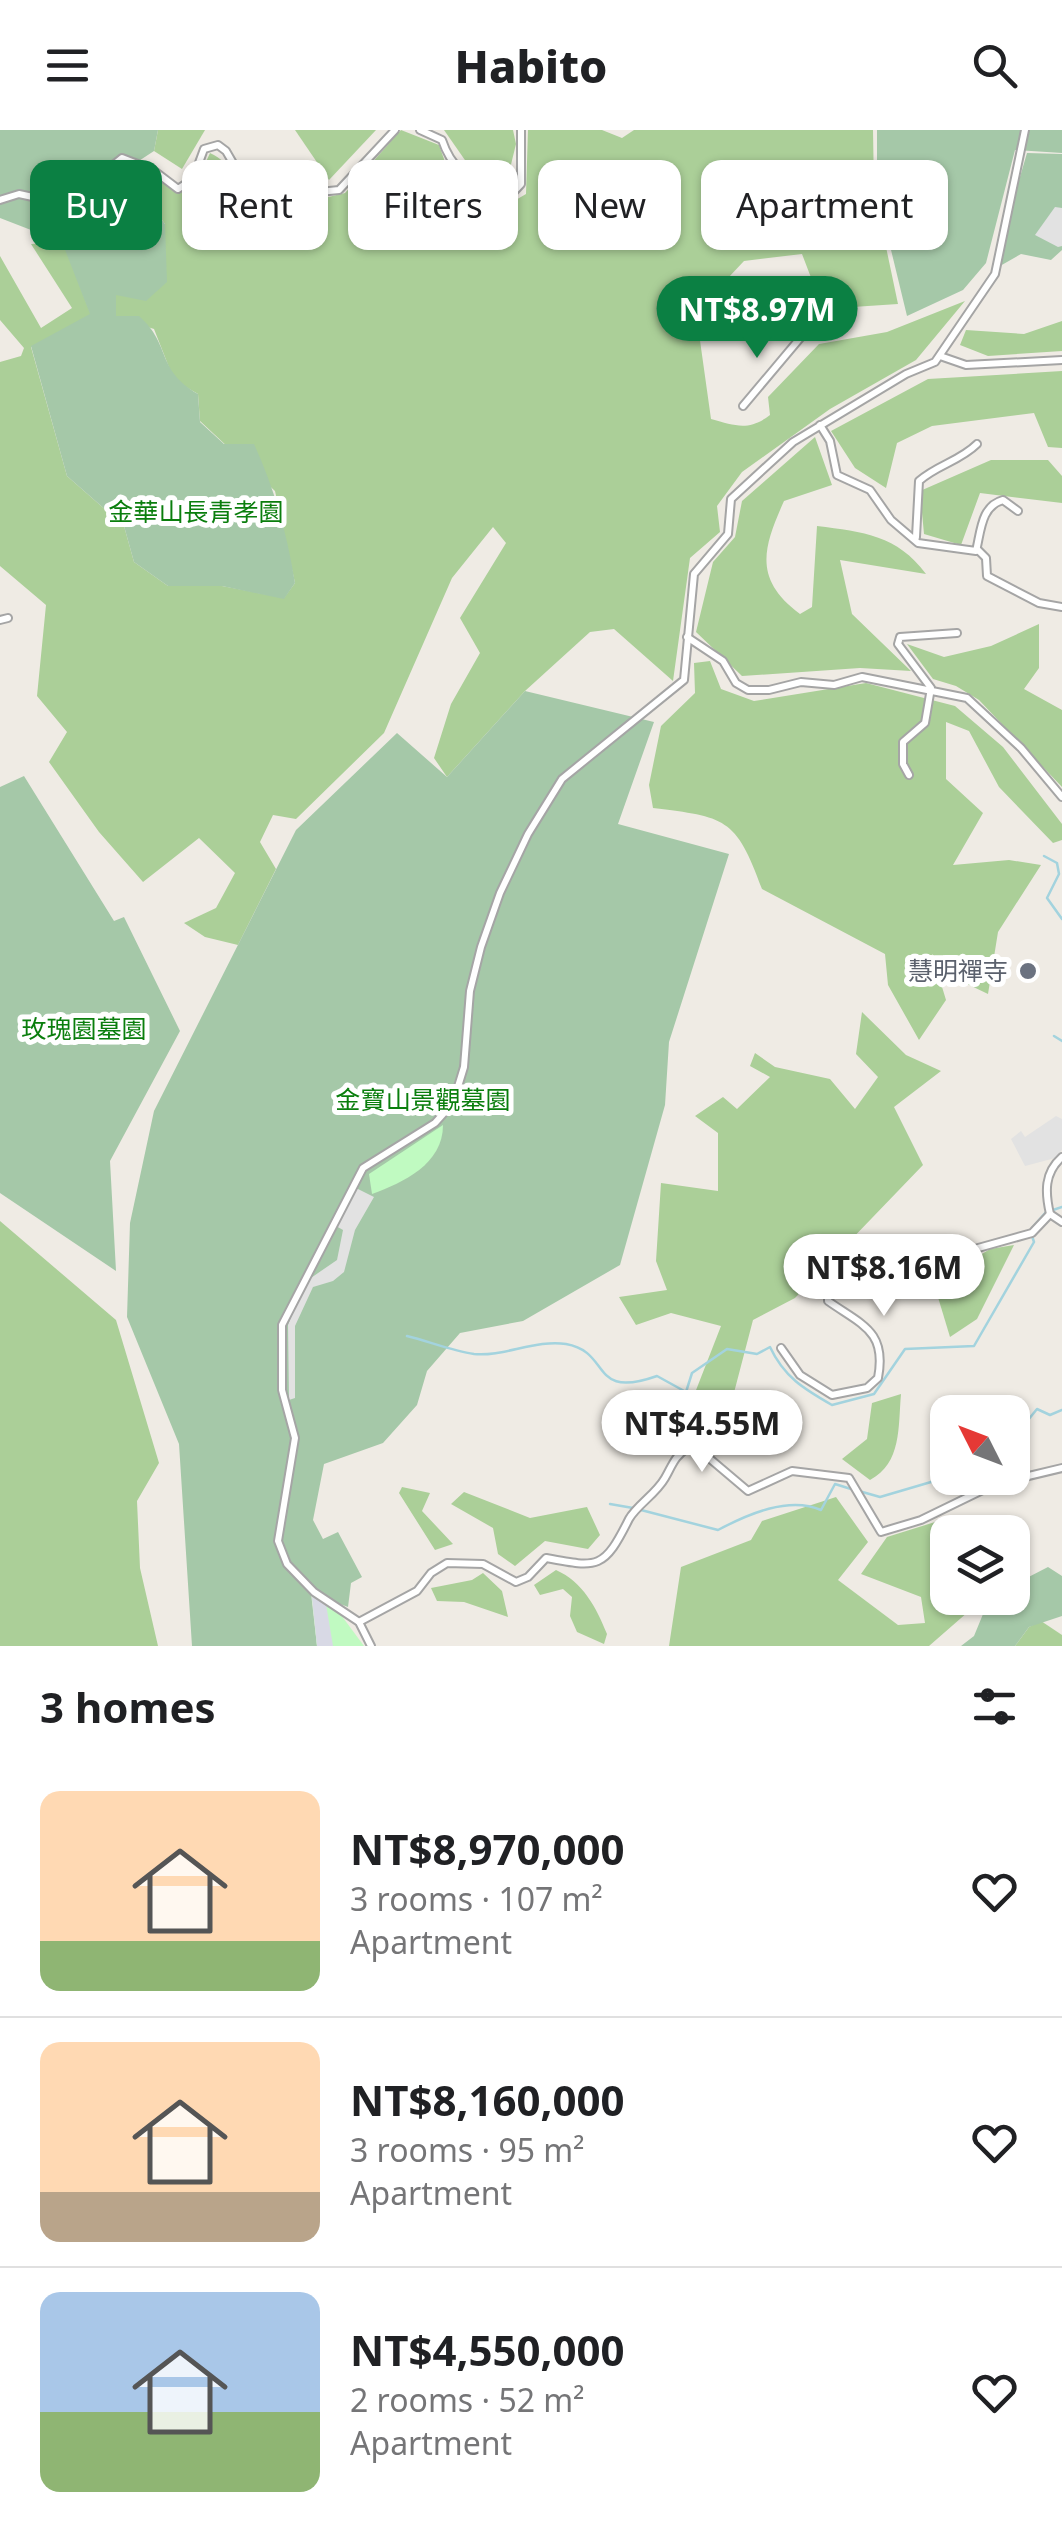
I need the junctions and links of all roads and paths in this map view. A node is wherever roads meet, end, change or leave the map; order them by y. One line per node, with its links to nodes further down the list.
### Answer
1 (395, 130): 5 (street)
2 (420, 130): 3 (street)
3 (521, 130)
4 (1025, 130): 7 (street)
5 (0, 200)
6 (802, 328): 9 (street)
7 (940, 356): 8 (street); 10 (street)
8 (1062, 360)
9 (743, 406)
10 (820, 424): 13 (street); 17 (street)
11 (977, 444): 13 (street)
12 (1018, 510): 14 (street)
13 (916, 538): 14 (street)
14 (977, 549): 15 (street)
15 (1062, 607)
16 (957, 633): 18 (street)
17 (687, 637): 18 (street); 26 (street)
18 (931, 688): 19 (street); 20 (street)
19 (909, 775)
20 (1062, 798)
21 (1062, 1157): 22 (street)
22 (1050, 1214): 23 (street); 24 (street)
23 (1062, 1222)
24 (781, 1348)
25 (1062, 1468): 26 (street)
26 (359, 1622): 27 (street)
27 (371, 1646)

